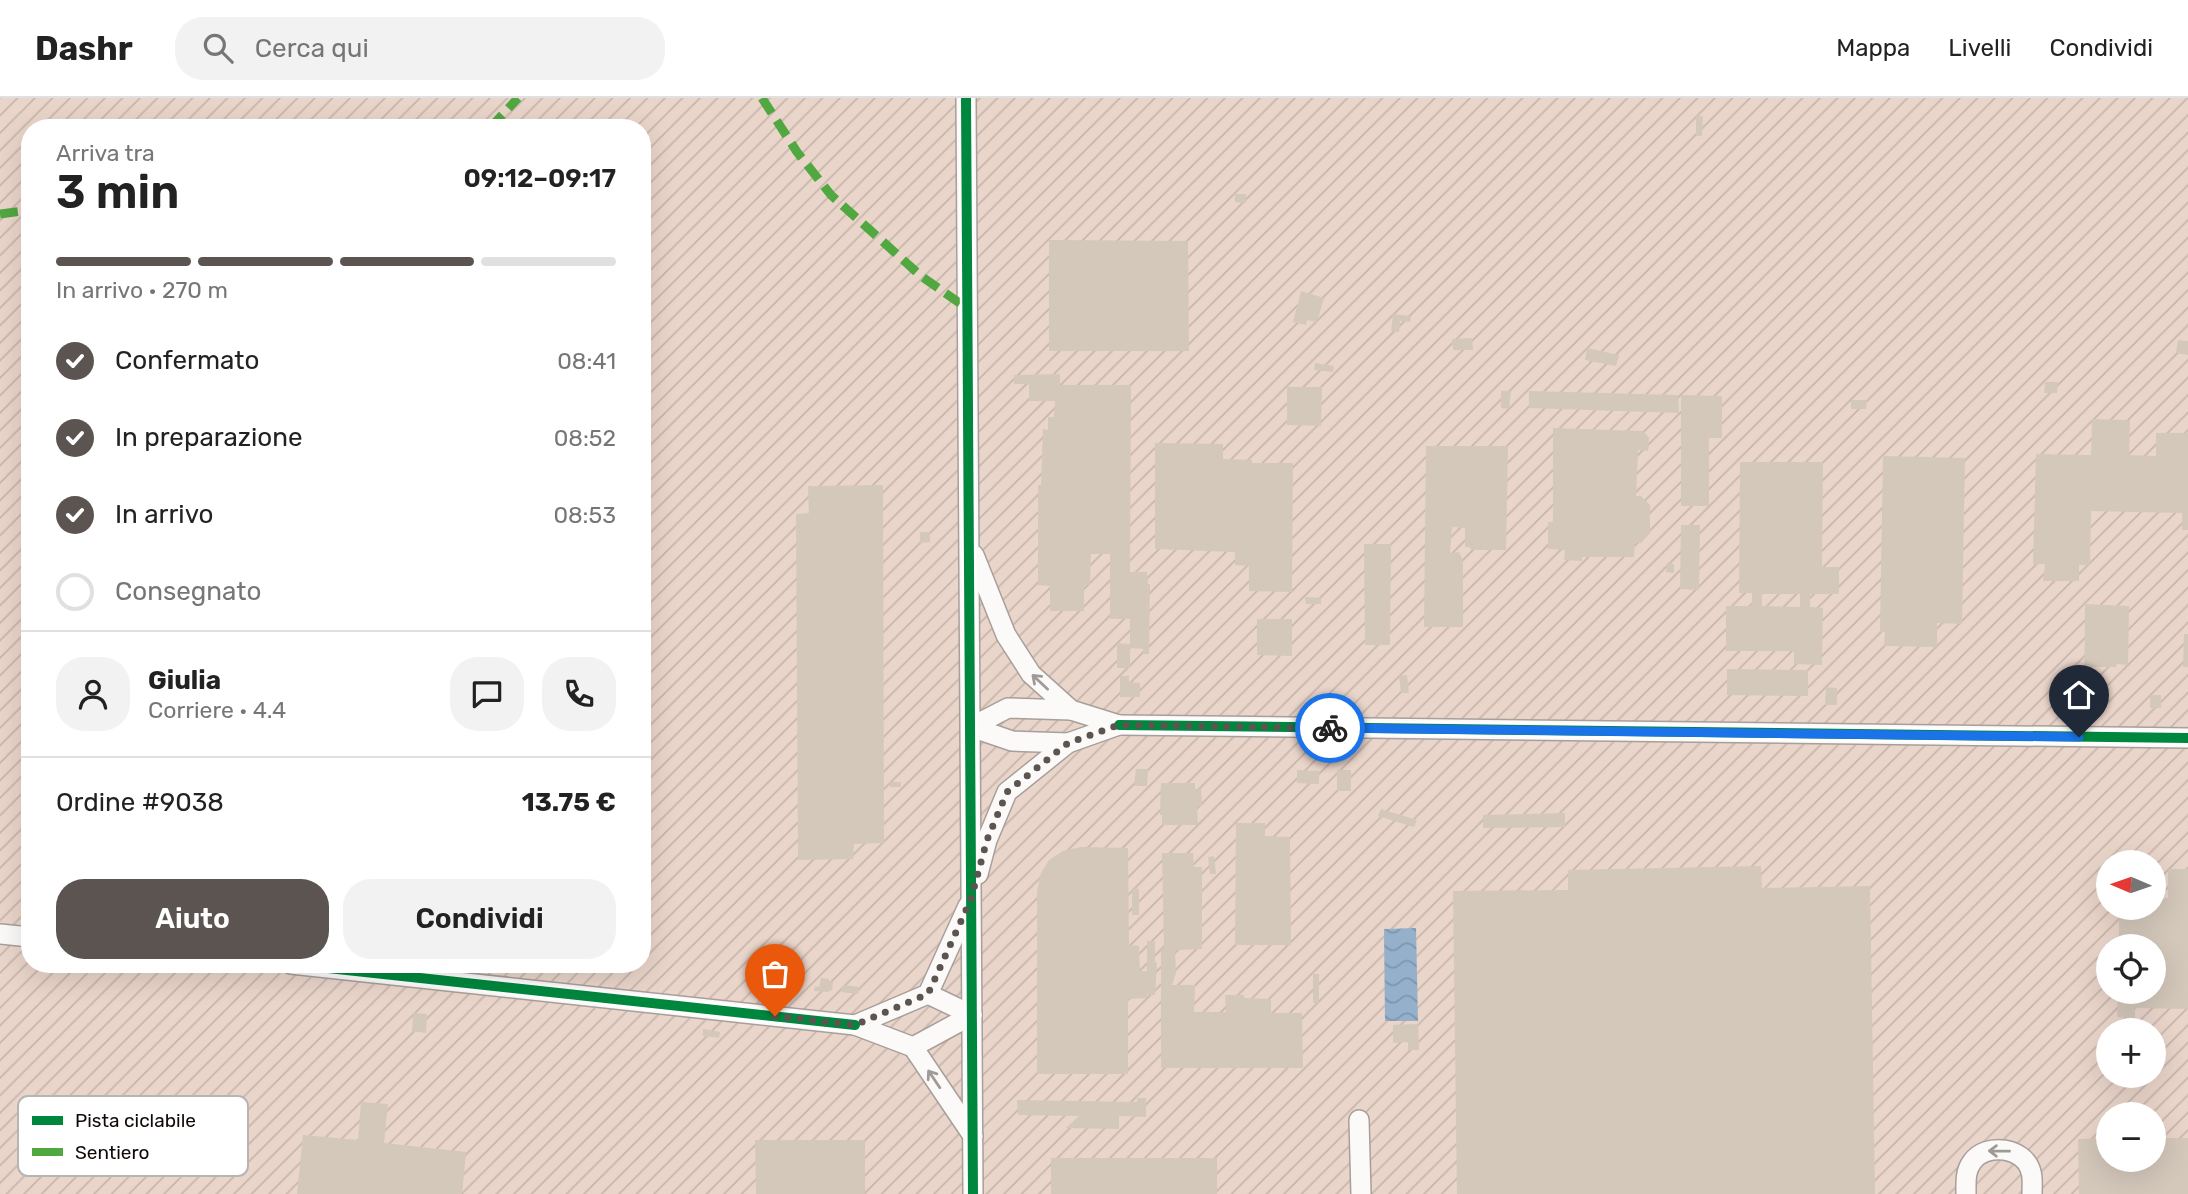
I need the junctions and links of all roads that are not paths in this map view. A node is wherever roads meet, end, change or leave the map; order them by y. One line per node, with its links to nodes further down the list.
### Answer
1 (966, 98): 2 (street)
2 (970, 545): 3 (street, one-way to 2); 5 (street)
3 (1071, 710): 4 (street); 5 (street)
4 (1119, 725): 6 (street); 7 (street)
5 (971, 727): 7 (street); 8 (street)
6 (2188, 738)
7 (1068, 743): 8 (street)
8 (971, 899): 12 (street); 13 (street)
9 (0, 934): 10 (street)
10 (21, 936)
11 (374, 973): 14 (street)
12 (928, 994): 13 (street); 14 (street)
13 (972, 1015): 15 (street); 17 (street)
14 (855, 1025): 15 (street)
15 (913, 1047): 17 (street, one-way to 15)
16 (1359, 1120): 19 (street)
17 (972, 1136): 18 (street)
18 (973, 1194)
19 (1361, 1194)
20 (1966, 1194): 21 (street, one-way to 20)
21 (2032, 1194)

